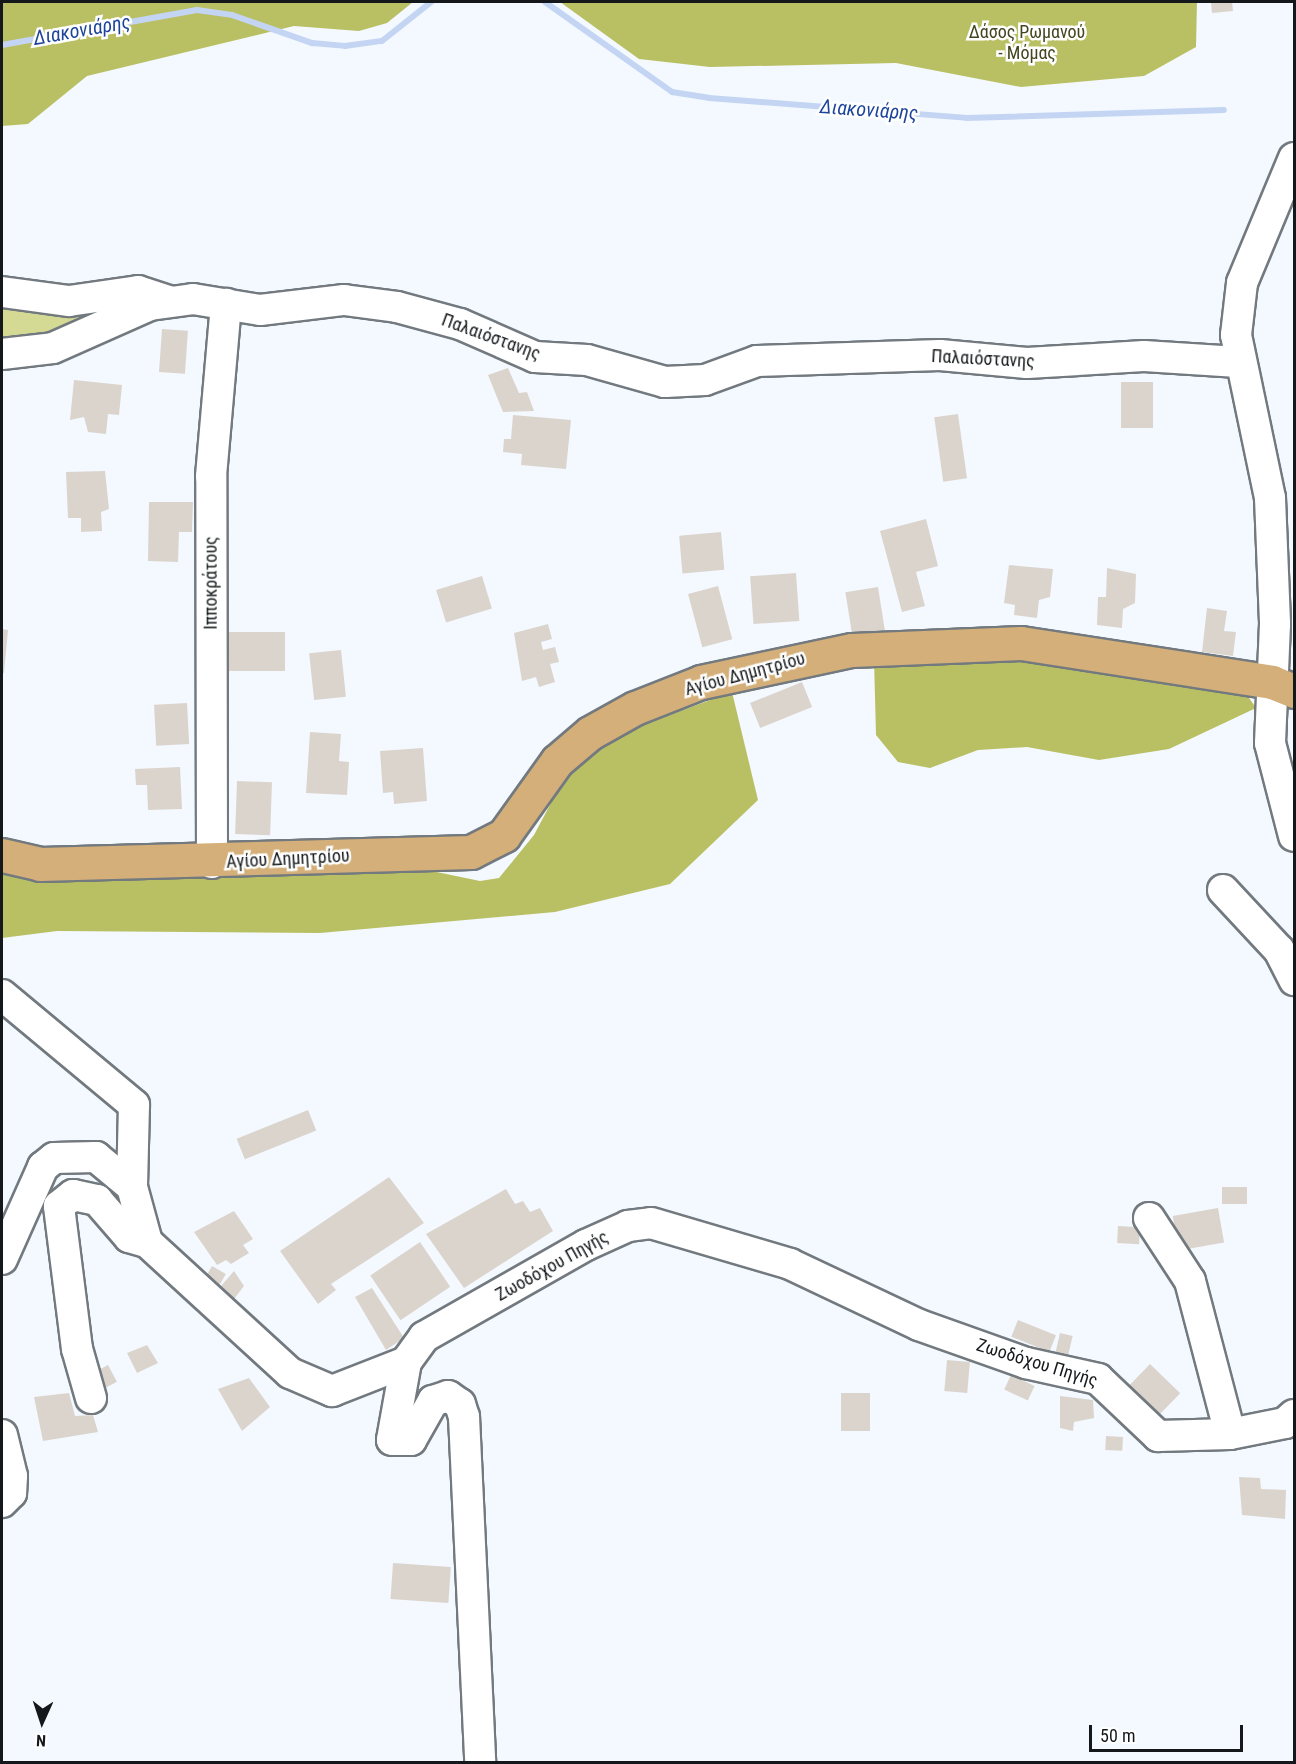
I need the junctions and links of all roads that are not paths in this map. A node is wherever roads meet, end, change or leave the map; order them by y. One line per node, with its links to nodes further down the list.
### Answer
1 (1294, 158): 6 (street)
2 (2, 292): 3 (street)
3 (169, 301): 4 (street, Παλαιόστανης); 5 (street, Παλαιόστανης)
4 (226, 304): 6 (street, Παλαιόστανης); 10 (street, Ιπποκράτους)
5 (2, 354)
6 (1238, 362): 7 (street)
7 (1283, 687): 8 (street); 10 (main road, Αγίου Δημητρίου)
8 (1294, 836)
9 (2, 855): 10 (main road, Αγίου Δημητρίου)
10 (212, 862)
11 (1222, 890): 12 (street)
12 (1294, 980)
13 (2, 995): 14 (street)
14 (132, 1187): 16 (street); 17 (street)
15 (1149, 1218): 21 (street)
16 (147, 1242): 18 (street); 19 (street)
17 (2, 1259)
18 (406, 1362): 21 (street, Ζωοδόχου Πηγής); 24 (street)
19 (91, 1398)
20 (1294, 1415): 21 (street, Ζωοδόχου Πηγής)
21 (1230, 1434)
22 (2, 1435): 23 (street)
23 (2, 1502)
24 (480, 1762)

